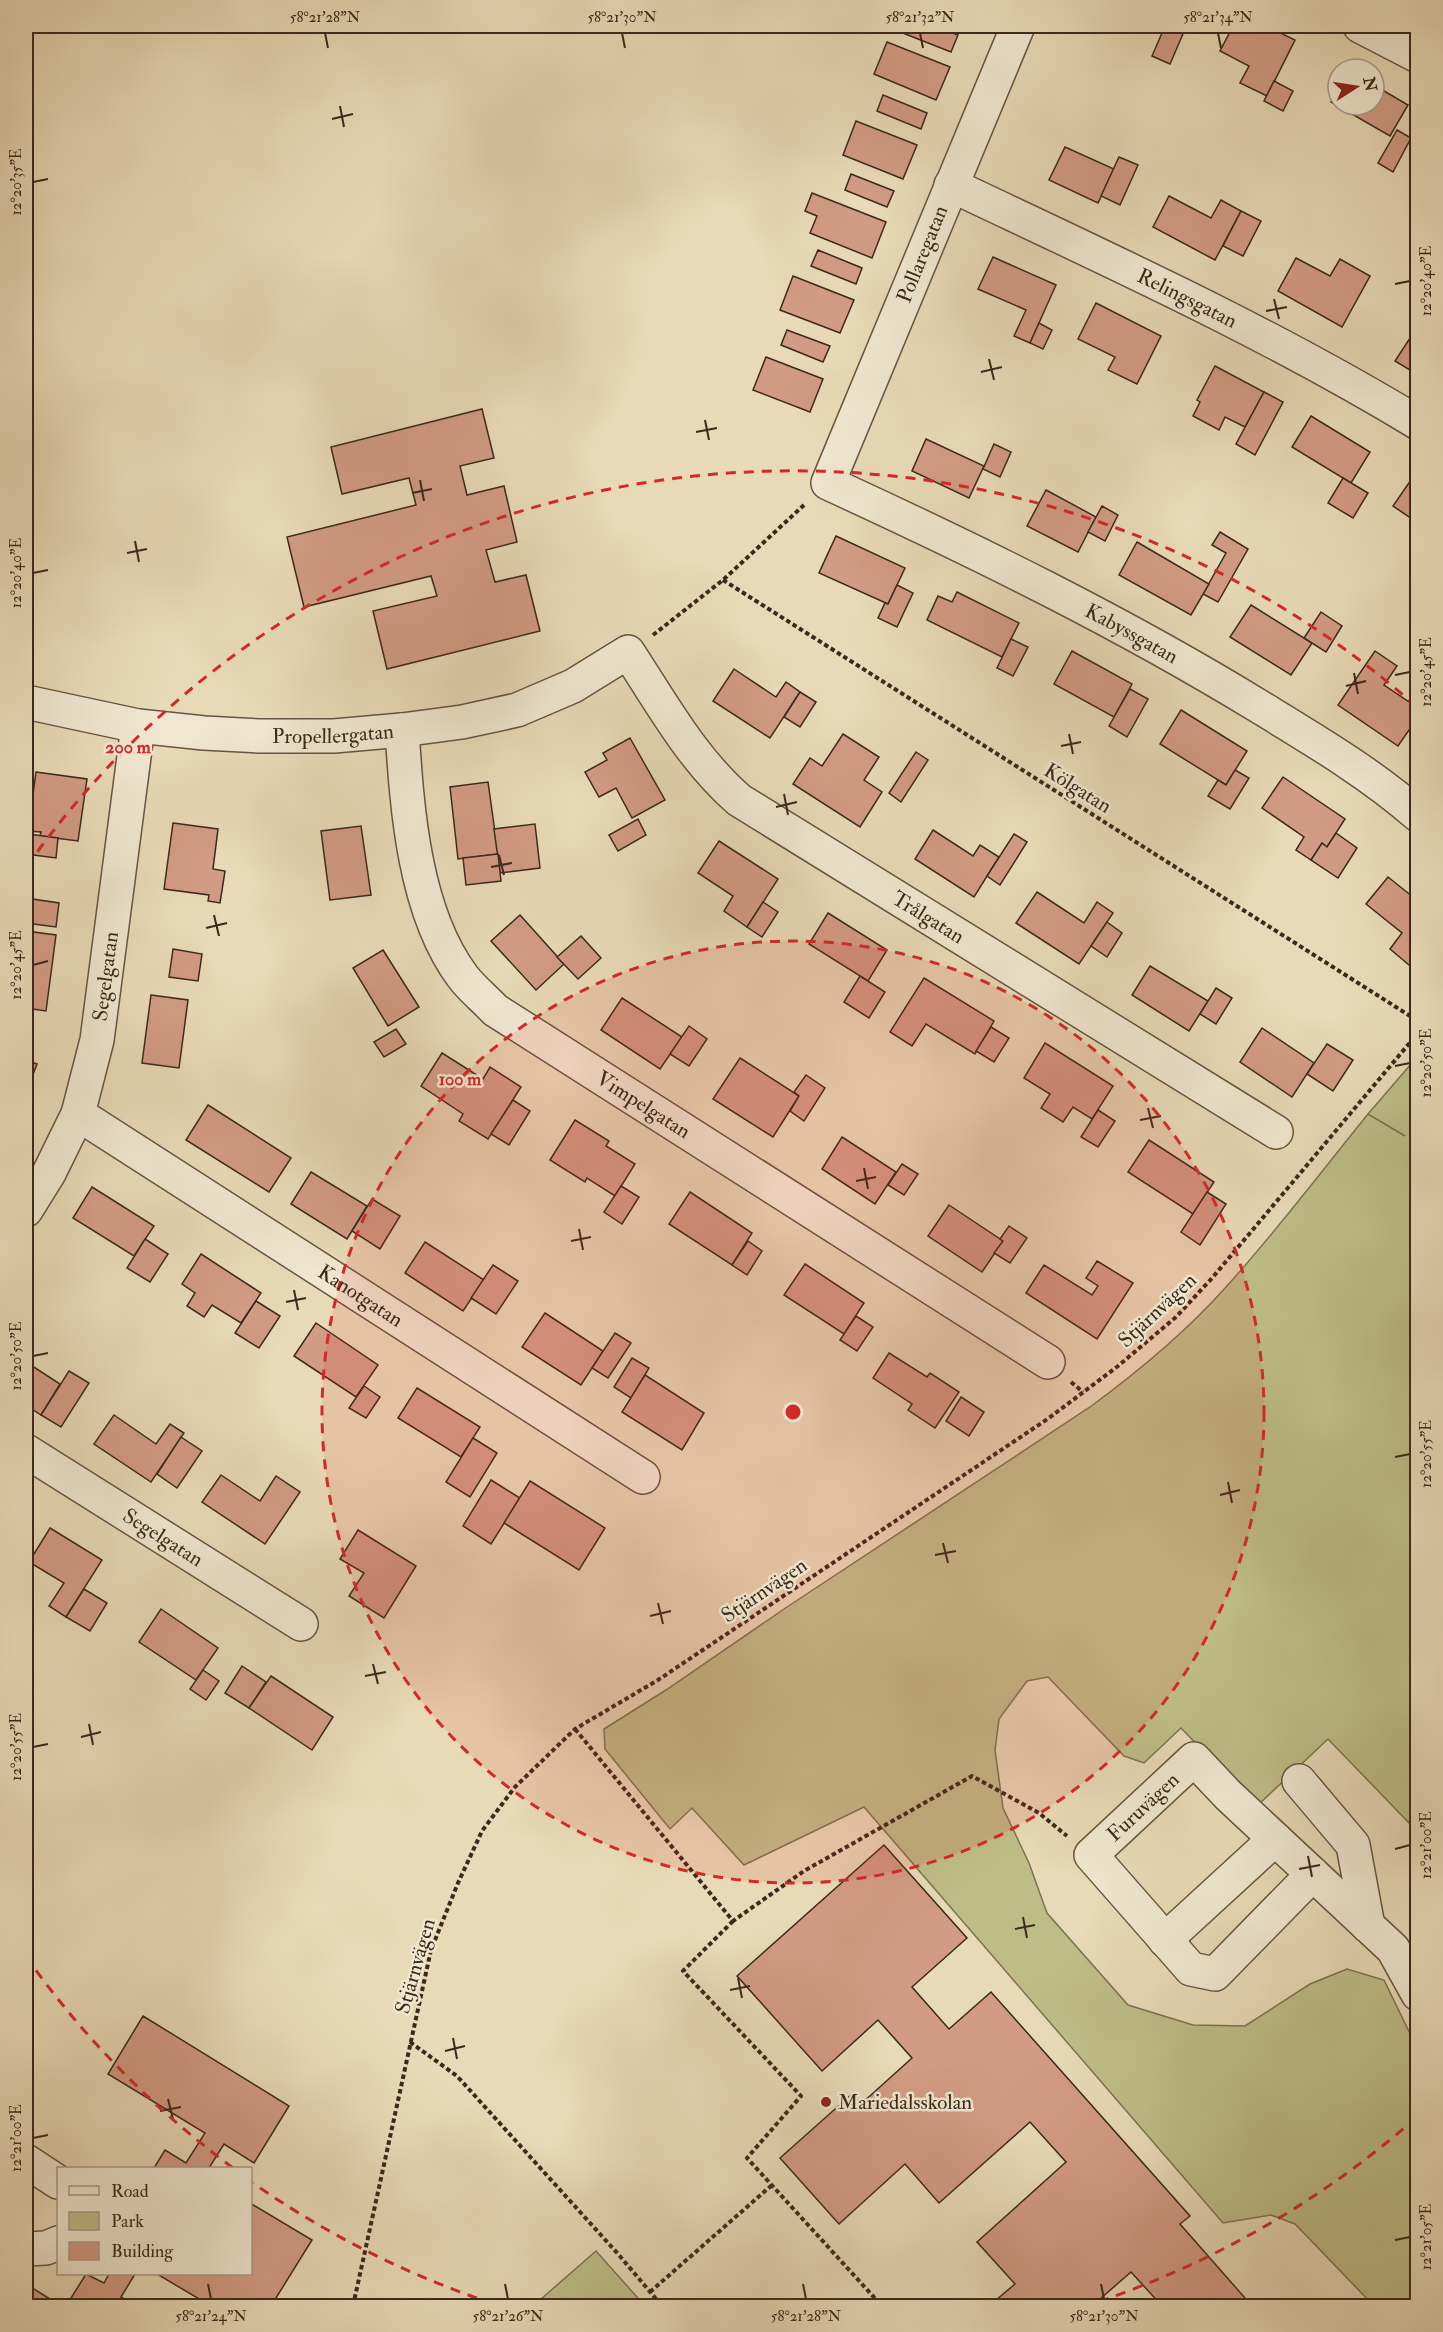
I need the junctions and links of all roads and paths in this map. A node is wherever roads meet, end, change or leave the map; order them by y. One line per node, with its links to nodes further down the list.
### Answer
1 (1018, 26): 4 (street, Pollaregatan)
2 (1360, 26): 3 (street)
3 (1418, 56)
4 (951, 185): 5 (street, Relingsgatan); 6 (street, Pollaregatan)
5 (1418, 423)
6 (828, 483): 7 (path); 12 (street, Kabyssgatan)
7 (723, 580): 8 (path); 13 (path, Kölgatan)
8 (628, 652): 11 (street, Propellergatan); 16 (street, Trålgatan)
9 (26, 702): 10 (street, Propellergatan)
10 (138, 726): 11 (street, Propellergatan); 15 (street, Segelgatan)
11 (402, 730): 18 (street, Vimpelgatan)
12 (1418, 815)
13 (1418, 1021)
14 (1418, 1033): 22 (path, Stjärnvägen)
15 (78, 1114): 17 (street, Segelgatan); 20 (street, Kanotgatan)
16 (1276, 1132)
17 (26, 1210)
18 (1048, 1362)
19 (26, 1451): 21 (street, Segelgatan)
20 (643, 1477)
21 (301, 1624)
22 (575, 1729): 27 (path); 31 (path, Stjärnvägen)
23 (1299, 1780): 28 (street)
24 (1275, 1839): 25 (street, Furuvägen); 26 (street, Furuvägen); 29 (street)
25 (1091, 1855): 27 (path); 29 (street, Furuvägen)
26 (1313, 1874): 28 (street, Furuvägen); 29 (street, Furuvägen)
27 (733, 1921): 34 (path)
28 (1368, 1926): 30 (street, Furuvägen)
29 (1165, 1940)
30 (1418, 1994)
31 (410, 2042): 37 (path); 38 (path, Stjärnvägen)
32 (26, 2161): 33 (street)
33 (57, 2181)
34 (772, 2185): 37 (path); 40 (path)
35 (57, 2243): 36 (street)
36 (26, 2249)
37 (650, 2292): 39 (path)
38 (353, 2307)
39 (662, 2307)
40 (882, 2307)

